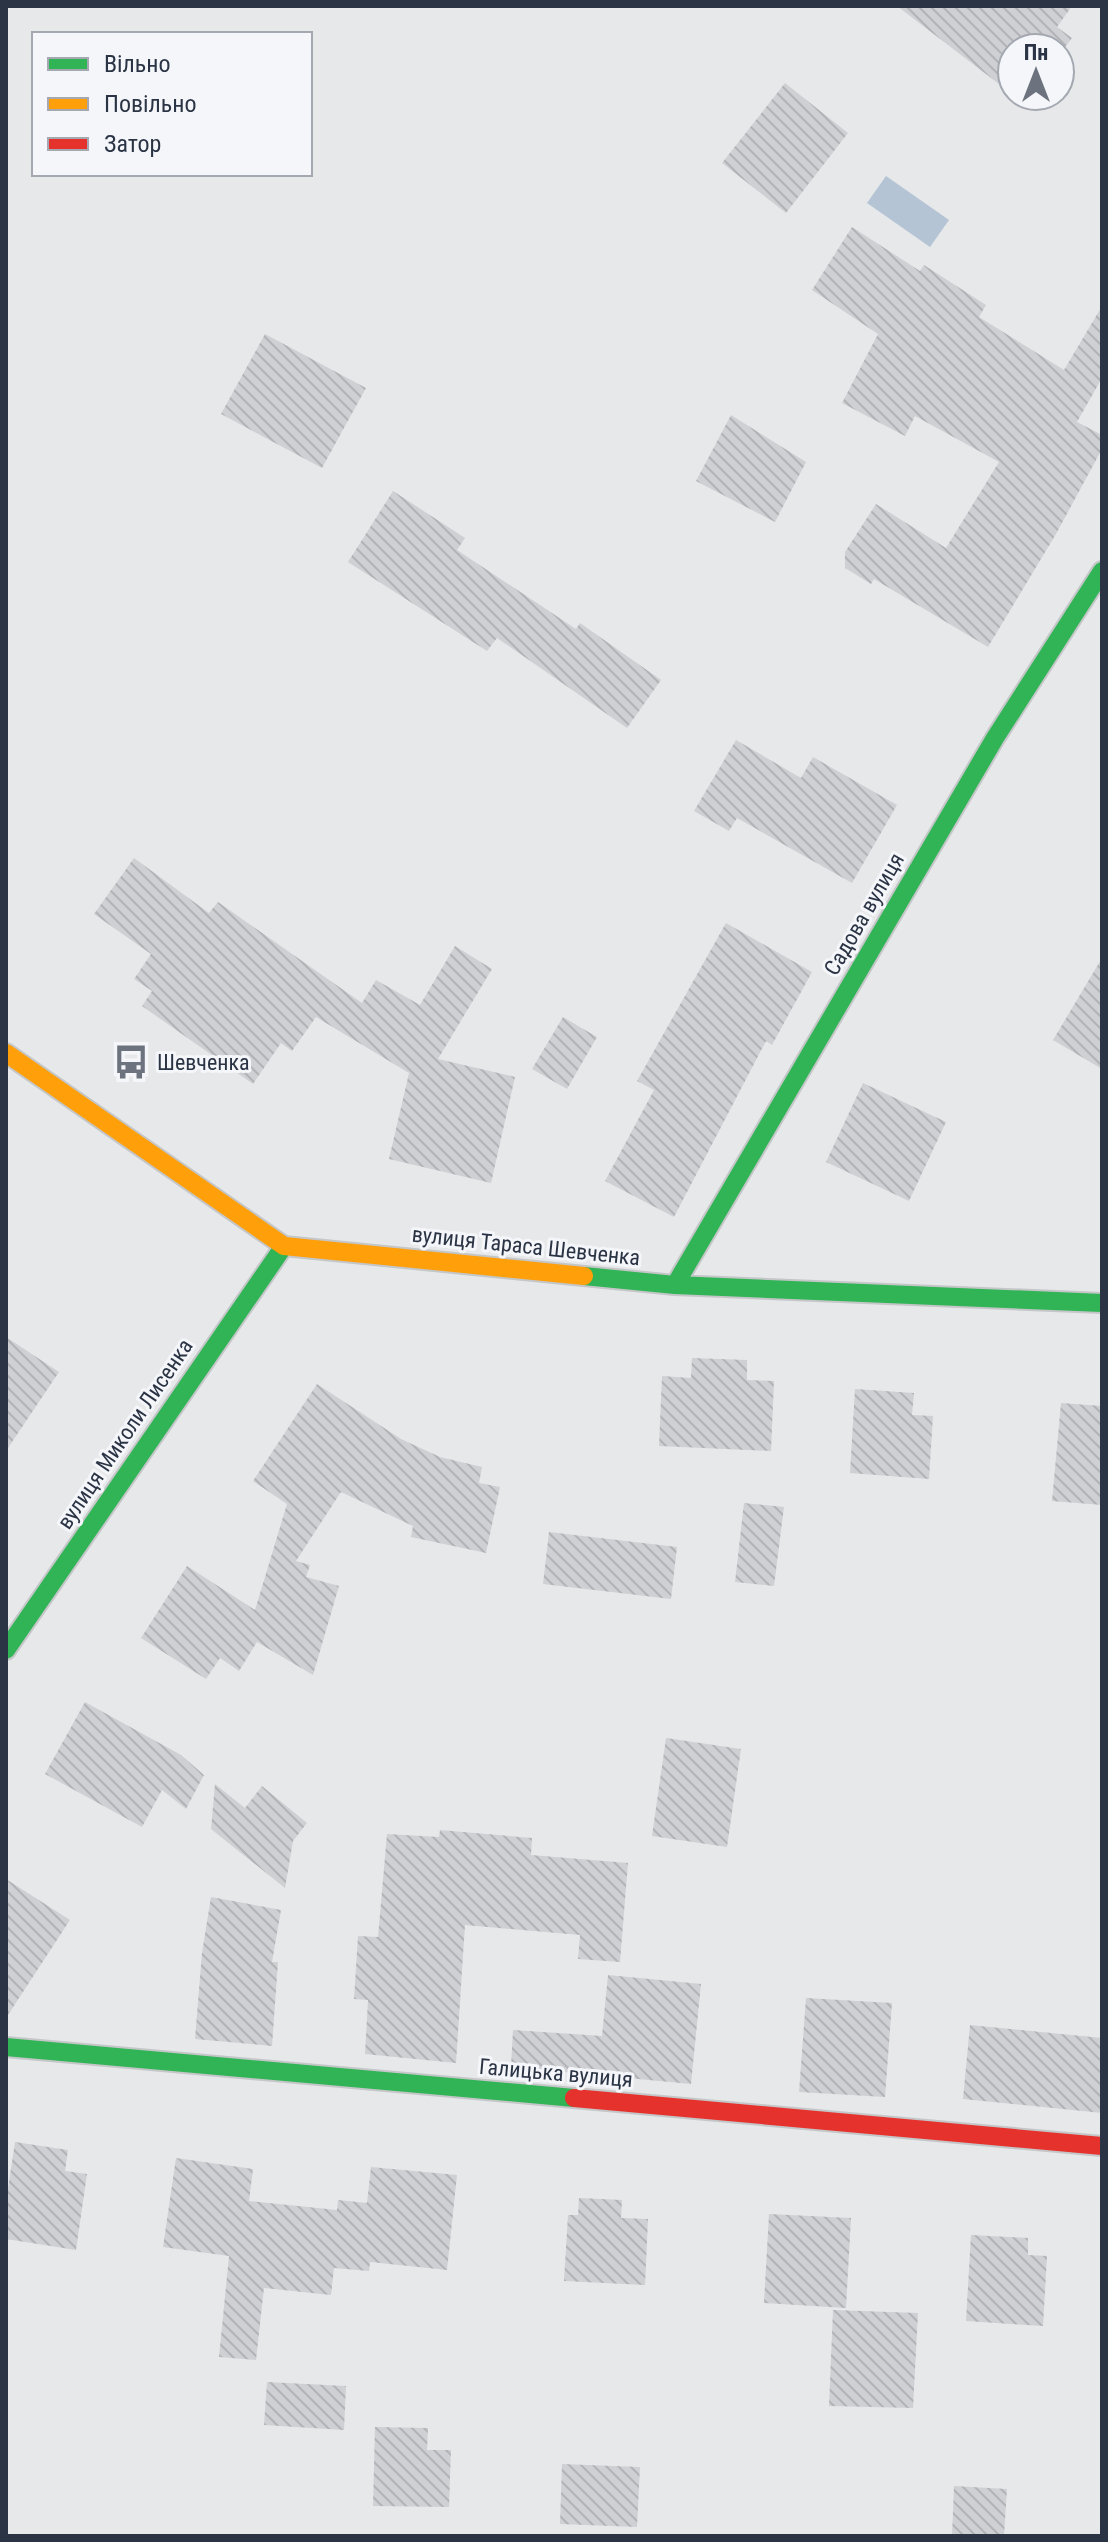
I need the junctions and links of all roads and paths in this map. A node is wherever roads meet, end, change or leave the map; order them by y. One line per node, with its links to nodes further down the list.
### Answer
1 (1102, 571): 4 (street, Садова вулиця)
2 (6, 1053): 3 (street, вулиця Тараса Шевченка)
3 (284, 1246): 4 (street, вулиця Тараса Шевченка); 6 (street, вулиця Миколи Лисенка)
4 (675, 1285): 5 (street, вулиця Тараса Шевченка)
5 (1102, 1303)
6 (6, 1650)
7 (6, 2047): 8 (street, Галицька вулиця)
8 (1102, 2146)

